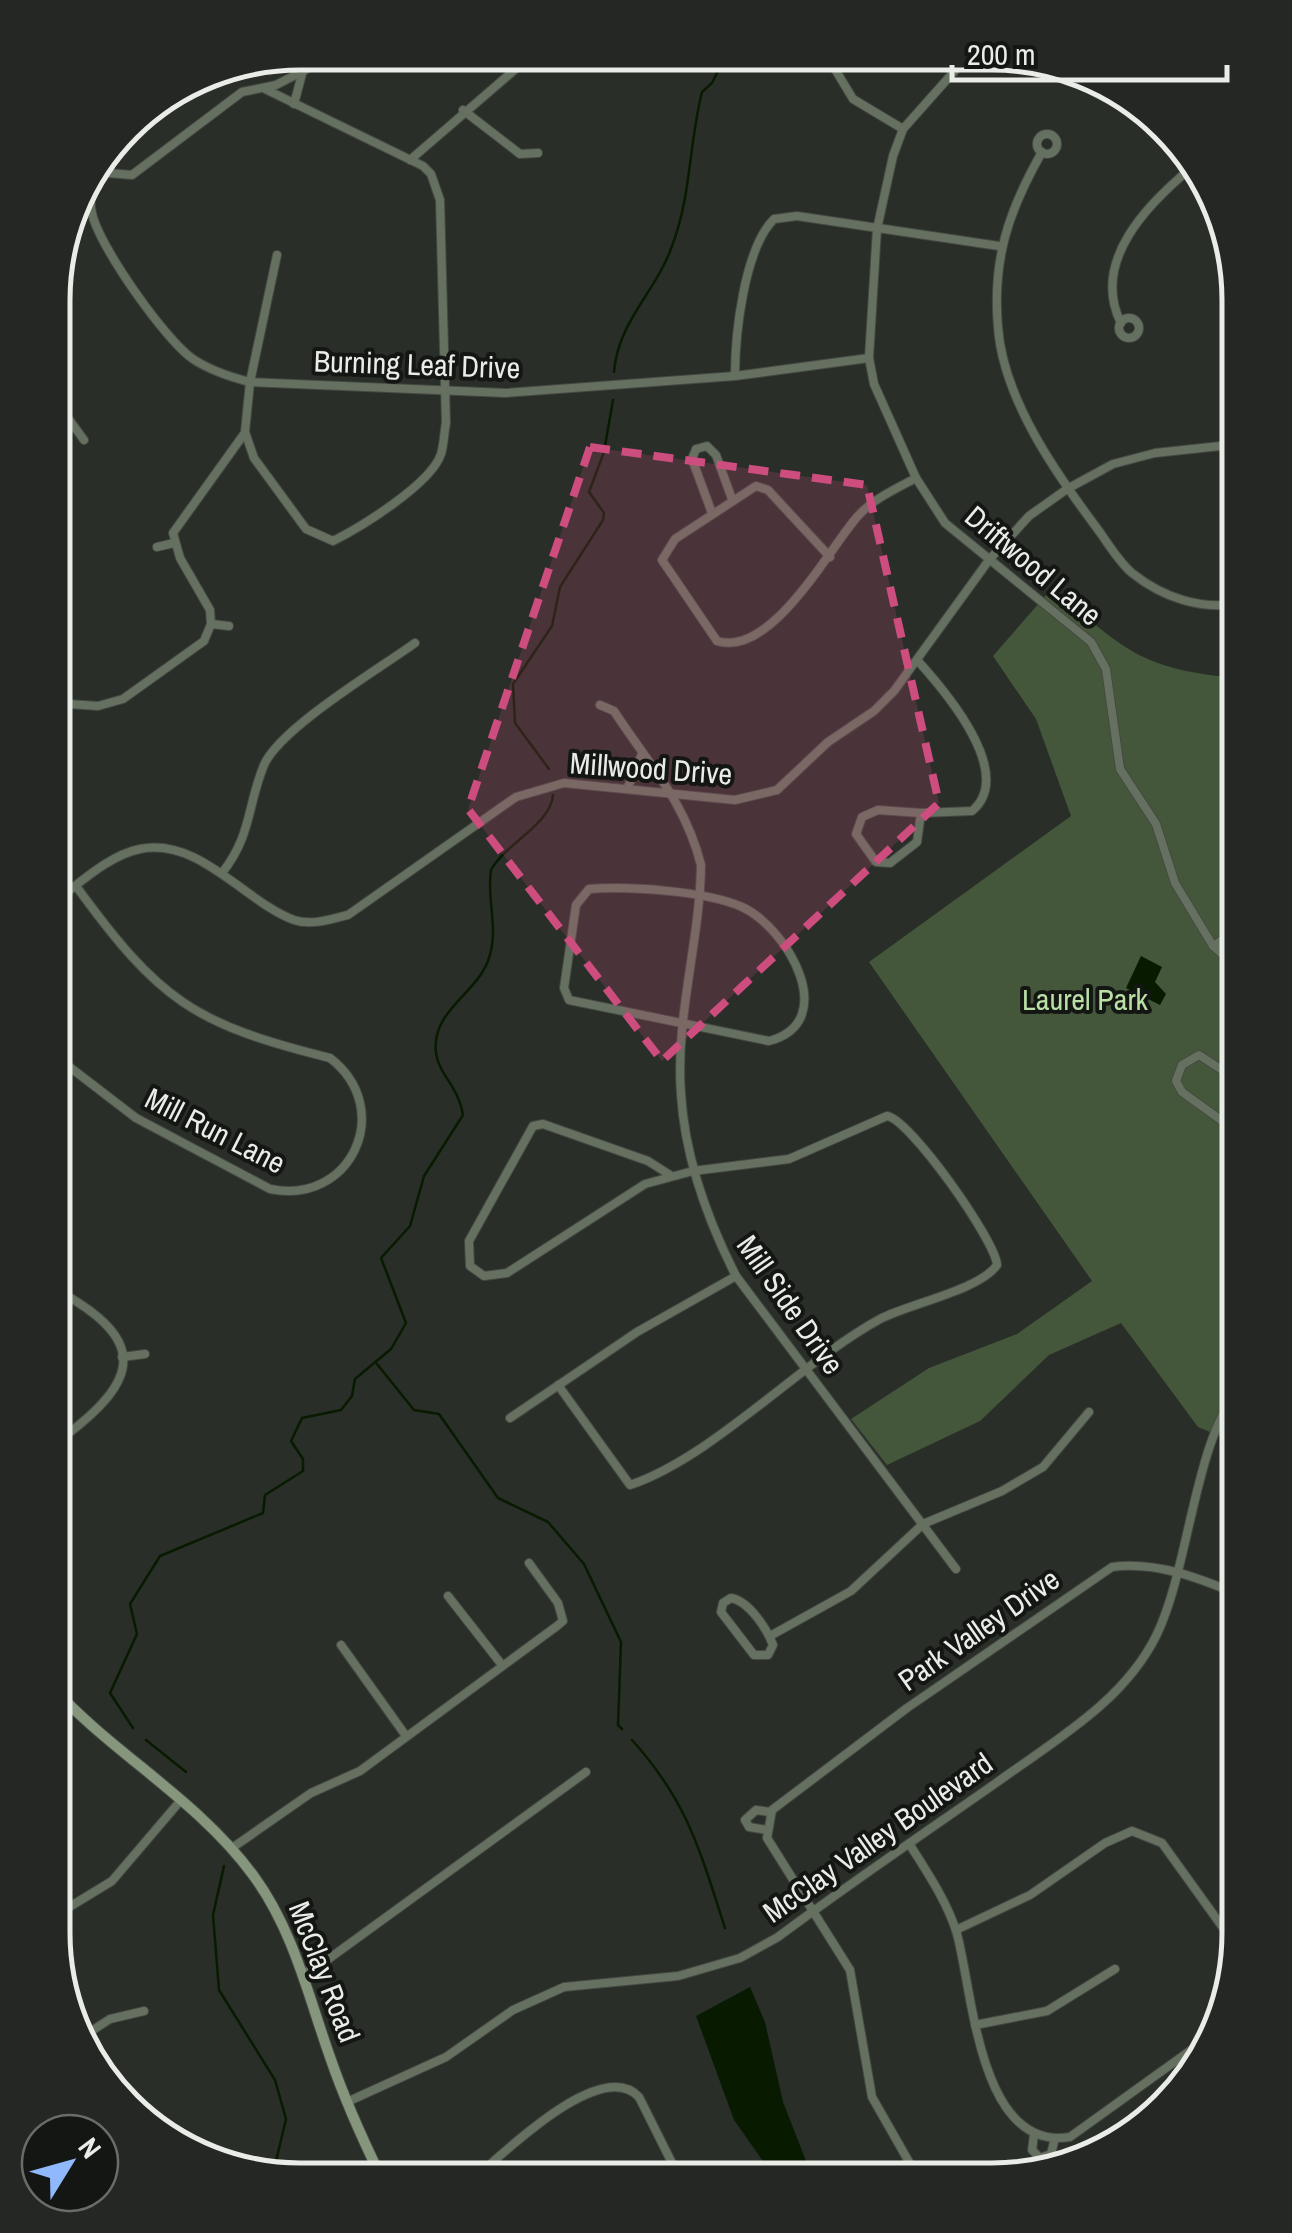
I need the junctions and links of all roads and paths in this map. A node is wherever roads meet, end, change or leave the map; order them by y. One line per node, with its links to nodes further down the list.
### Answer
1 (309, 70): 5 (street)
2 (513, 70): 8 (street)
3 (836, 70): 9 (street)
4 (955, 70): 9 (street, Driftwood Lane)
5 (302, 74): 6 (street); 7 (street)
6 (264, 89): 7 (street); 13 (street)
7 (294, 104): 12 (street)
8 (464, 110): 11 (street); 12 (street)
9 (903, 129): 16 (street, Driftwood Lane)
10 (1042, 152): 17 (street)
11 (538, 153)
12 (410, 160): 23 (street)
13 (109, 171)
14 (1184, 174): 19 (street)
15 (92, 204): 22 (street, Burning Leaf Drive)
16 (877, 229): 17 (street); 20 (street, Driftwood Lane); 21 (street)
17 (999, 246): 31 (street)
18 (277, 255): 22 (street)
19 (1121, 323)
20 (869, 358): 21 (street, Burning Leaf Drive); 30 (street, Driftwood Lane)
21 (735, 376): 23 (street, Burning Leaf Drive)
22 (250, 382): 23 (street, Burning Leaf Drive); 25 (street)
23 (445, 392): 28 (street)
24 (70, 421): 26 (street)
25 (245, 432): 28 (street); 29 (street)
26 (84, 440)
27 (1222, 447): 31 (street, Millwood Drive)
28 (253, 456): 29 (street)
29 (230, 458): 34 (street)
30 (916, 478): 36 (street); 37 (street, Driftwood Lane)
31 (1067, 488): 37 (street, Millwood Drive); 38 (street)
32 (732, 499): 33 (street); 33 (street); 36 (street)
33 (712, 513): 36 (street)
34 (174, 544): 35 (street); 39 (street)
35 (157, 547)
36 (830, 557)
37 (989, 560): 42 (street, Millwood Drive); 54 (street, Driftwood Lane)
38 (1222, 605)
39 (210, 624): 40 (street); 44 (street)
40 (229, 626)
41 (415, 643): 49 (street)
42 (918, 661): 47 (street, Millwood Drive); 48 (street)
43 (600, 704): 45 (street, Mill Side Drive)
44 (70, 705)
45 (642, 754): 46 (street); 47 (street, Mill Side Drive)
46 (626, 789): 47 (street, Millwood Drive); 49 (street, Millwood Drive)
47 (675, 794): 52 (street, Mill Side Drive)
48 (921, 813): 48 (street)
49 (222, 873): 50 (street, Millwood Drive)
50 (76, 886): 51 (street, Millwood Drive); 57 (street, Mill Run Lane)
51 (70, 890)
52 (700, 896): 56 (street, Mill Side Drive); 56 (street); 56 (street)
53 (1222, 940): 54 (street)
54 (1213, 946): 55 (street)
55 (1222, 957)
56 (684, 1025): 60 (street, Mill Side Drive)
57 (70, 1068)
58 (1222, 1070): 59 (street)
59 (1222, 1121)
60 (693, 1171): 61 (street); 62 (street, Mill Side Drive); 66 (street)
61 (670, 1175): 61 (street)
62 (736, 1276): 66 (street, Mill Side Drive); 67 (street)
63 (70, 1298): 65 (street)
64 (145, 1354): 65 (street)
65 (122, 1357): 71 (street)
66 (807, 1370): 67 (street); 72 (street, Mill Side Drive)
67 (558, 1384): 70 (street)
68 (1090, 1412): 72 (street)
69 (1222, 1417): 75 (street, McClay Valley Boulevard)
70 (510, 1418)
71 (70, 1431)
72 (923, 1524): 74 (street, Mill Side Drive); 78 (street)
73 (528, 1563): 80 (street)
74 (956, 1569)
75 (1178, 1573): 76 (street, Park Valley Drive); 85 (street, Park Valley Drive); 87 (street, McClay Valley Boulevard)
76 (1222, 1589)
77 (448, 1596): 80 (street)
78 (770, 1636): 78 (street)
79 (340, 1645): 82 (street)
80 (502, 1665): 82 (street)
81 (70, 1705): 84 (main road, McClay Road)
82 (406, 1736): 88 (street)
83 (586, 1772): 94 (street)
84 (181, 1800): 88 (main road, McClay Road); 89 (street)
85 (770, 1812): 86 (street); 86 (street, Park Valley Drive)
86 (768, 1830): 90 (street, Park Valley Drive)
87 (910, 1845): 90 (street, McClay Valley Boulevard); 92 (street)
88 (232, 1848): 94 (main road, McClay Road)
89 (70, 1906)
90 (814, 1910): 99 (street, McClay Valley Boulevard); 105 (street, Park Valley Drive)
91 (1222, 1927): 92 (street)
92 (956, 1930): 96 (street)
93 (1115, 1969): 96 (street)
94 (302, 1974): 99 (main road, McClay Road)
95 (144, 2011): 97 (street)
96 (976, 2025): 100 (street)
97 (92, 2030)
98 (1188, 2052): 101 (street)
99 (347, 2102): 102 (main road, McClay Road)
100 (1034, 2134): 101 (street); 101 (street)
101 (1055, 2138)
102 (375, 2163)
103 (494, 2163): 104 (street)
104 (672, 2163)
105 (909, 2163)

